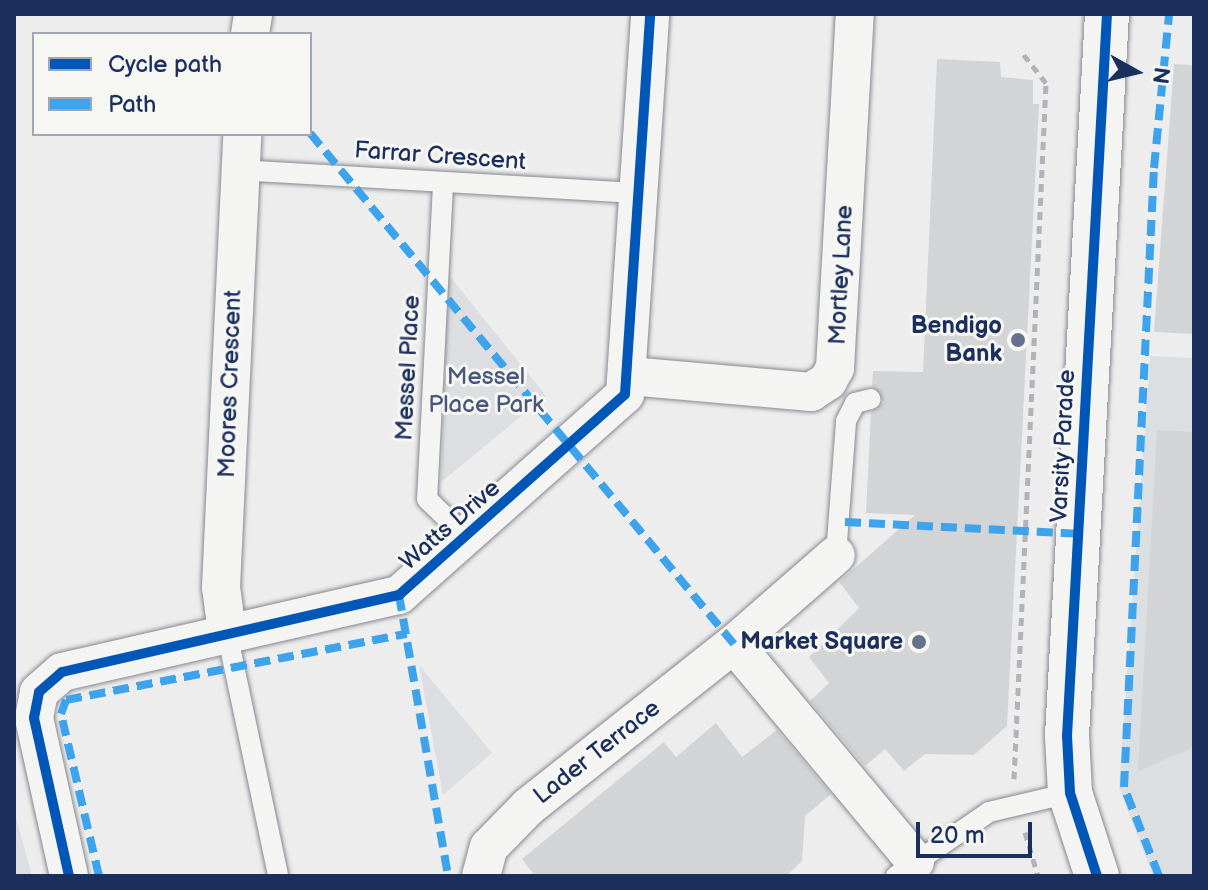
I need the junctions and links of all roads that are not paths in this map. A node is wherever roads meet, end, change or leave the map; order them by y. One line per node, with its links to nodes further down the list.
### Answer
1 (650, 14): 6 (street, Watts Drive)
2 (855, 14): 7 (street, Mortley Lane)
3 (1107, 14): 13 (street, Varsity Parade)
4 (240, 152): 5 (lane, Farrar Crescent); 11 (street, Moores Crescent)
5 (443, 185): 6 (lane, Farrar Crescent); 9 (lane, Messel Place)
6 (639, 193): 7 (street, Watts Drive)
7 (629, 376): 9 (street, Watts Drive)
8 (871, 399): 10 (lane)
9 (467, 538): 11 (street, Watts Drive)
10 (836, 555): 12 (street, Lader Terrace)
11 (227, 633): 15 (street, Watts Drive); 16 (lane)
12 (734, 644): 14 (street); 17 (street, Lader Terrace)
13 (1070, 793): 14 (lane); 18 (street, Varsity Parade)
14 (906, 868)
15 (69, 876)
16 (278, 876)
17 (481, 876)
18 (1097, 876)

